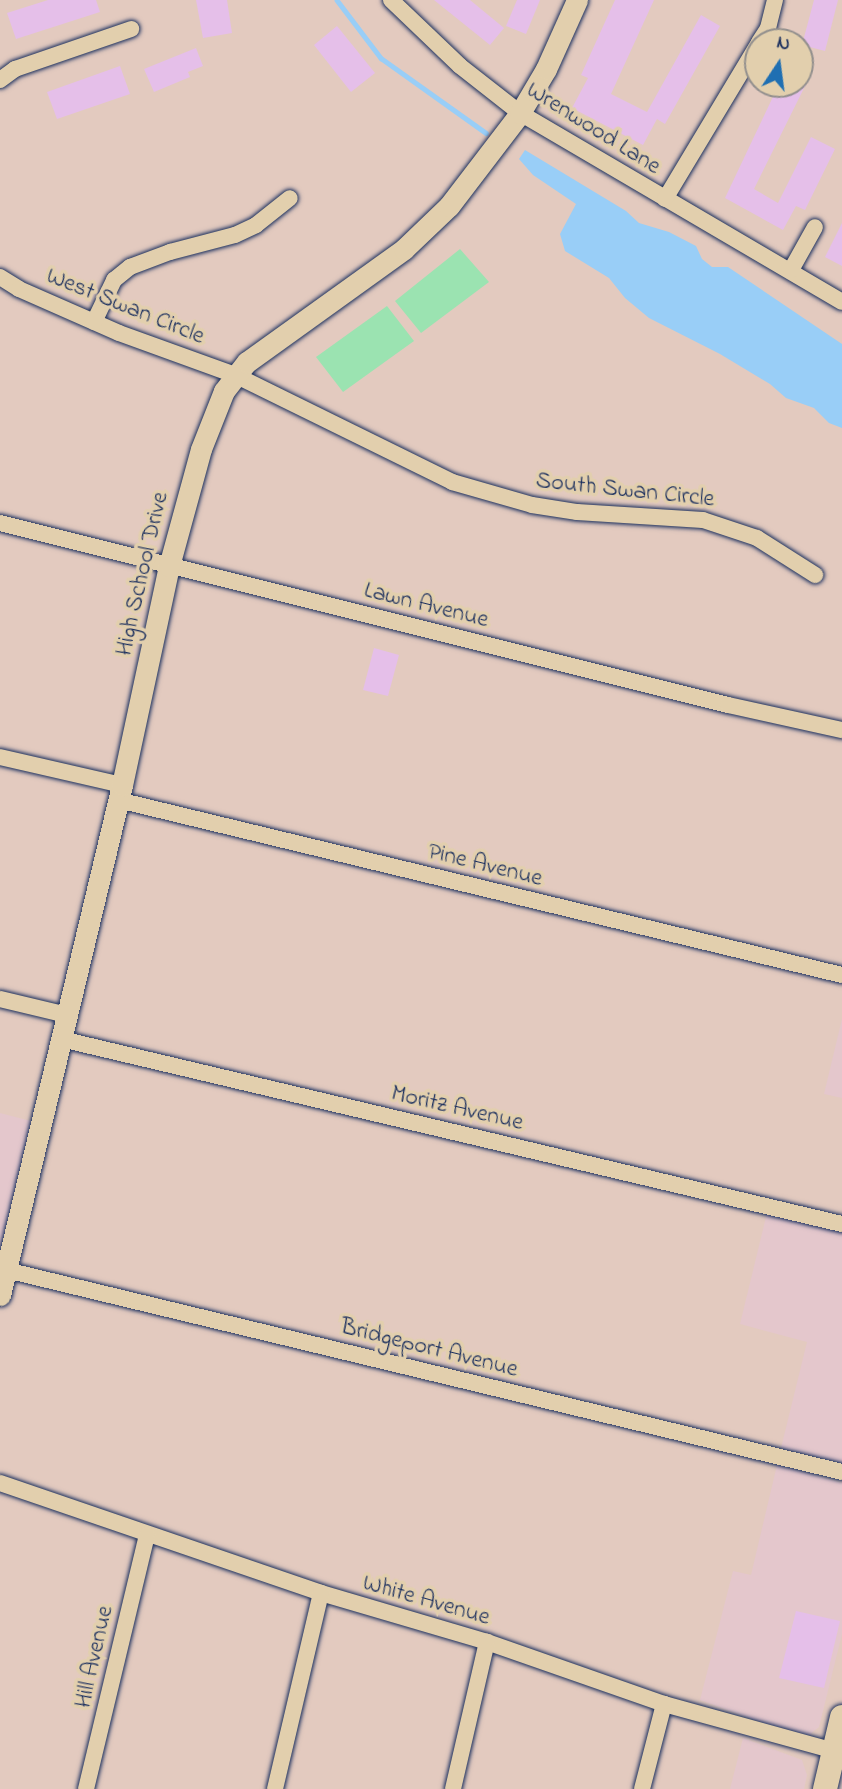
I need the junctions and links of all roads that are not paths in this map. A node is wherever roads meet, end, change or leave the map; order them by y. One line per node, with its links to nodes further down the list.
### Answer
1 (391, 0): 8 (street, Wrenwood Lane)
2 (577, 0): 8 (street, High School Drive)
3 (775, 0): 4 (street)
4 (768, 28)
5 (131, 29): 7 (street)
6 (744, 68): 10 (street)
7 (0, 80)
8 (520, 113): 10 (street, Wrenwood Lane); 16 (street, High School Drive)
9 (290, 198): 15 (street)
10 (665, 200): 12 (street, Wrenwood Lane)
11 (815, 227): 12 (street)
12 (791, 270): 14 (street, Wrenwood Lane)
13 (0, 277): 15 (street, West Swan Circle)
14 (842, 302)
15 (94, 322): 16 (street, West Swan Circle)
16 (235, 375): 18 (street, High School Drive); 19 (street, South Swan Circle)
17 (0, 523): 18 (street, Lawn Avenue)
18 (169, 566): 20 (street, Lawn Avenue); 22 (street, High School Drive)
19 (814, 575)
20 (842, 730)
21 (0, 757): 22 (street, Pine Avenue)
22 (120, 793): 23 (street, Pine Avenue); 25 (street, High School Drive)
23 (842, 975)
24 (0, 999): 25 (street)
25 (67, 1015): 26 (street, High School Drive)
26 (61, 1039): 27 (street, Moritz Avenue); 28 (street, High School Drive)
27 (842, 1224)
28 (6, 1270): 29 (street, High School Drive); 30 (street, Bridgeport Avenue)
29 (0, 1295)
30 (842, 1472)
31 (0, 1483): 32 (street, White Avenue)
32 (147, 1535): 33 (street, White Avenue); 38 (street, Hill Avenue)
33 (321, 1593): 34 (street, White Avenue); 39 (street)
34 (487, 1642): 35 (street, White Avenue); 40 (street)
35 (663, 1704): 37 (street, White Avenue); 41 (street)
36 (842, 1717): 37 (main road)
37 (838, 1752): 42 (main road)
38 (86, 1789)
39 (275, 1789)
40 (453, 1789)
41 (642, 1789)
42 (825, 1789)

